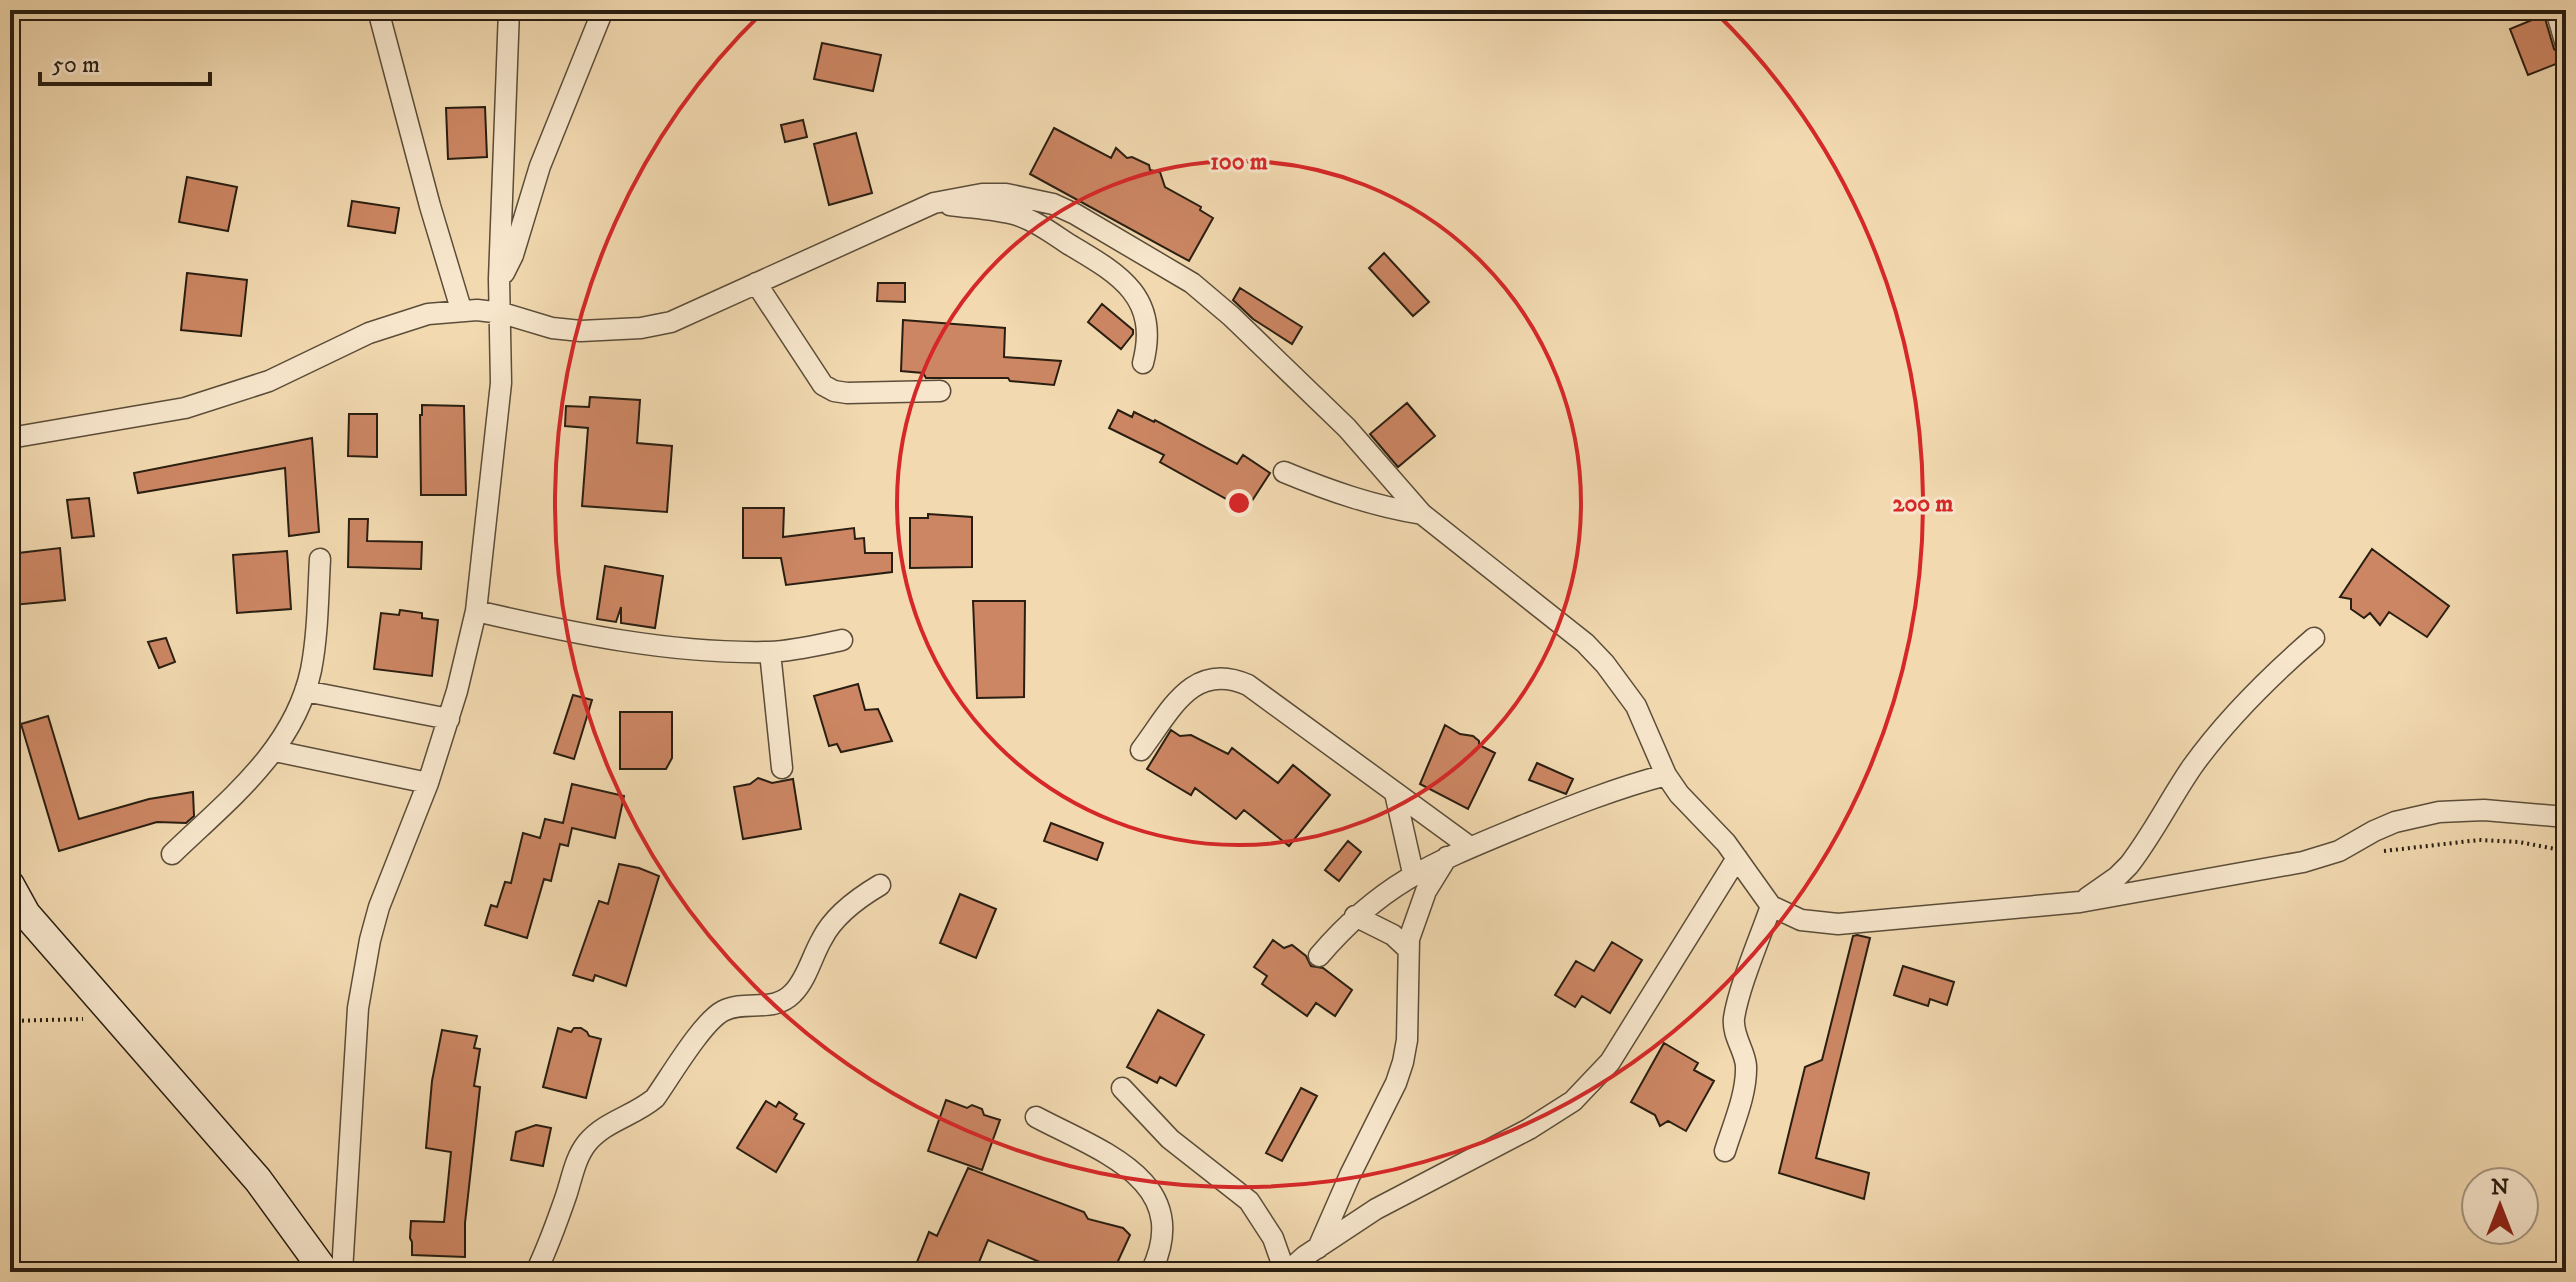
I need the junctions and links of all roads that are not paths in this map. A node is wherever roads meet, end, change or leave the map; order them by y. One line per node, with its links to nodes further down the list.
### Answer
1 (378, 10): 9 (street)
2 (509, 10): 7 (street)
3 (603, 10): 7 (street)
4 (2556, 10): 5 (street)
5 (2566, 45)
6 (934, 203): 8 (street); 11 (street); 15 (street)
7 (499, 279): 10 (street)
8 (756, 283): 10 (street); 12 (street)
9 (461, 309): 10 (street); 13 (street)
10 (502, 313): 17 (street)
11 (1143, 363)
12 (940, 391)
13 (10, 438)
14 (1284, 472): 15 (street)
15 (1422, 514): 26 (street)
16 (320, 559): 21 (street)
17 (476, 611): 20 (street); 22 (street)
18 (2314, 638): 37 (street)
19 (842, 640): 20 (street)
20 (770, 652): 25 (street)
21 (305, 691): 22 (street); 24 (street)
22 (449, 719): 27 (street)
23 (1141, 750): 28 (street)
24 (275, 751): 27 (street); 31 (street)
25 (782, 768)
26 (1666, 775): 30 (street); 33 (street)
27 (428, 783): 47 (street)
28 (1395, 793): 30 (street); 34 (street)
29 (2566, 817): 37 (street)
30 (1470, 847): 32 (street)
31 (172, 854)
32 (1447, 857): 34 (street); 40 (street)
33 (1737, 858): 38 (street); 45 (street)
34 (1413, 873): 39 (street)
35 (10, 885): 46 (street)
36 (880, 885): 48 (street)
37 (2080, 902): 38 (street)
38 (1771, 906): 44 (street)
39 (1355, 916): 40 (street); 41 (street)
40 (1408, 949): 45 (street)
41 (1319, 956)
42 (1122, 1088): 50 (street)
43 (1036, 1117): 49 (street)
44 (1725, 1151)
45 (1318, 1248): 50 (street)
46 (325, 1272)
47 (342, 1272)
48 (536, 1272)
49 (1151, 1272)
50 (1286, 1272)

